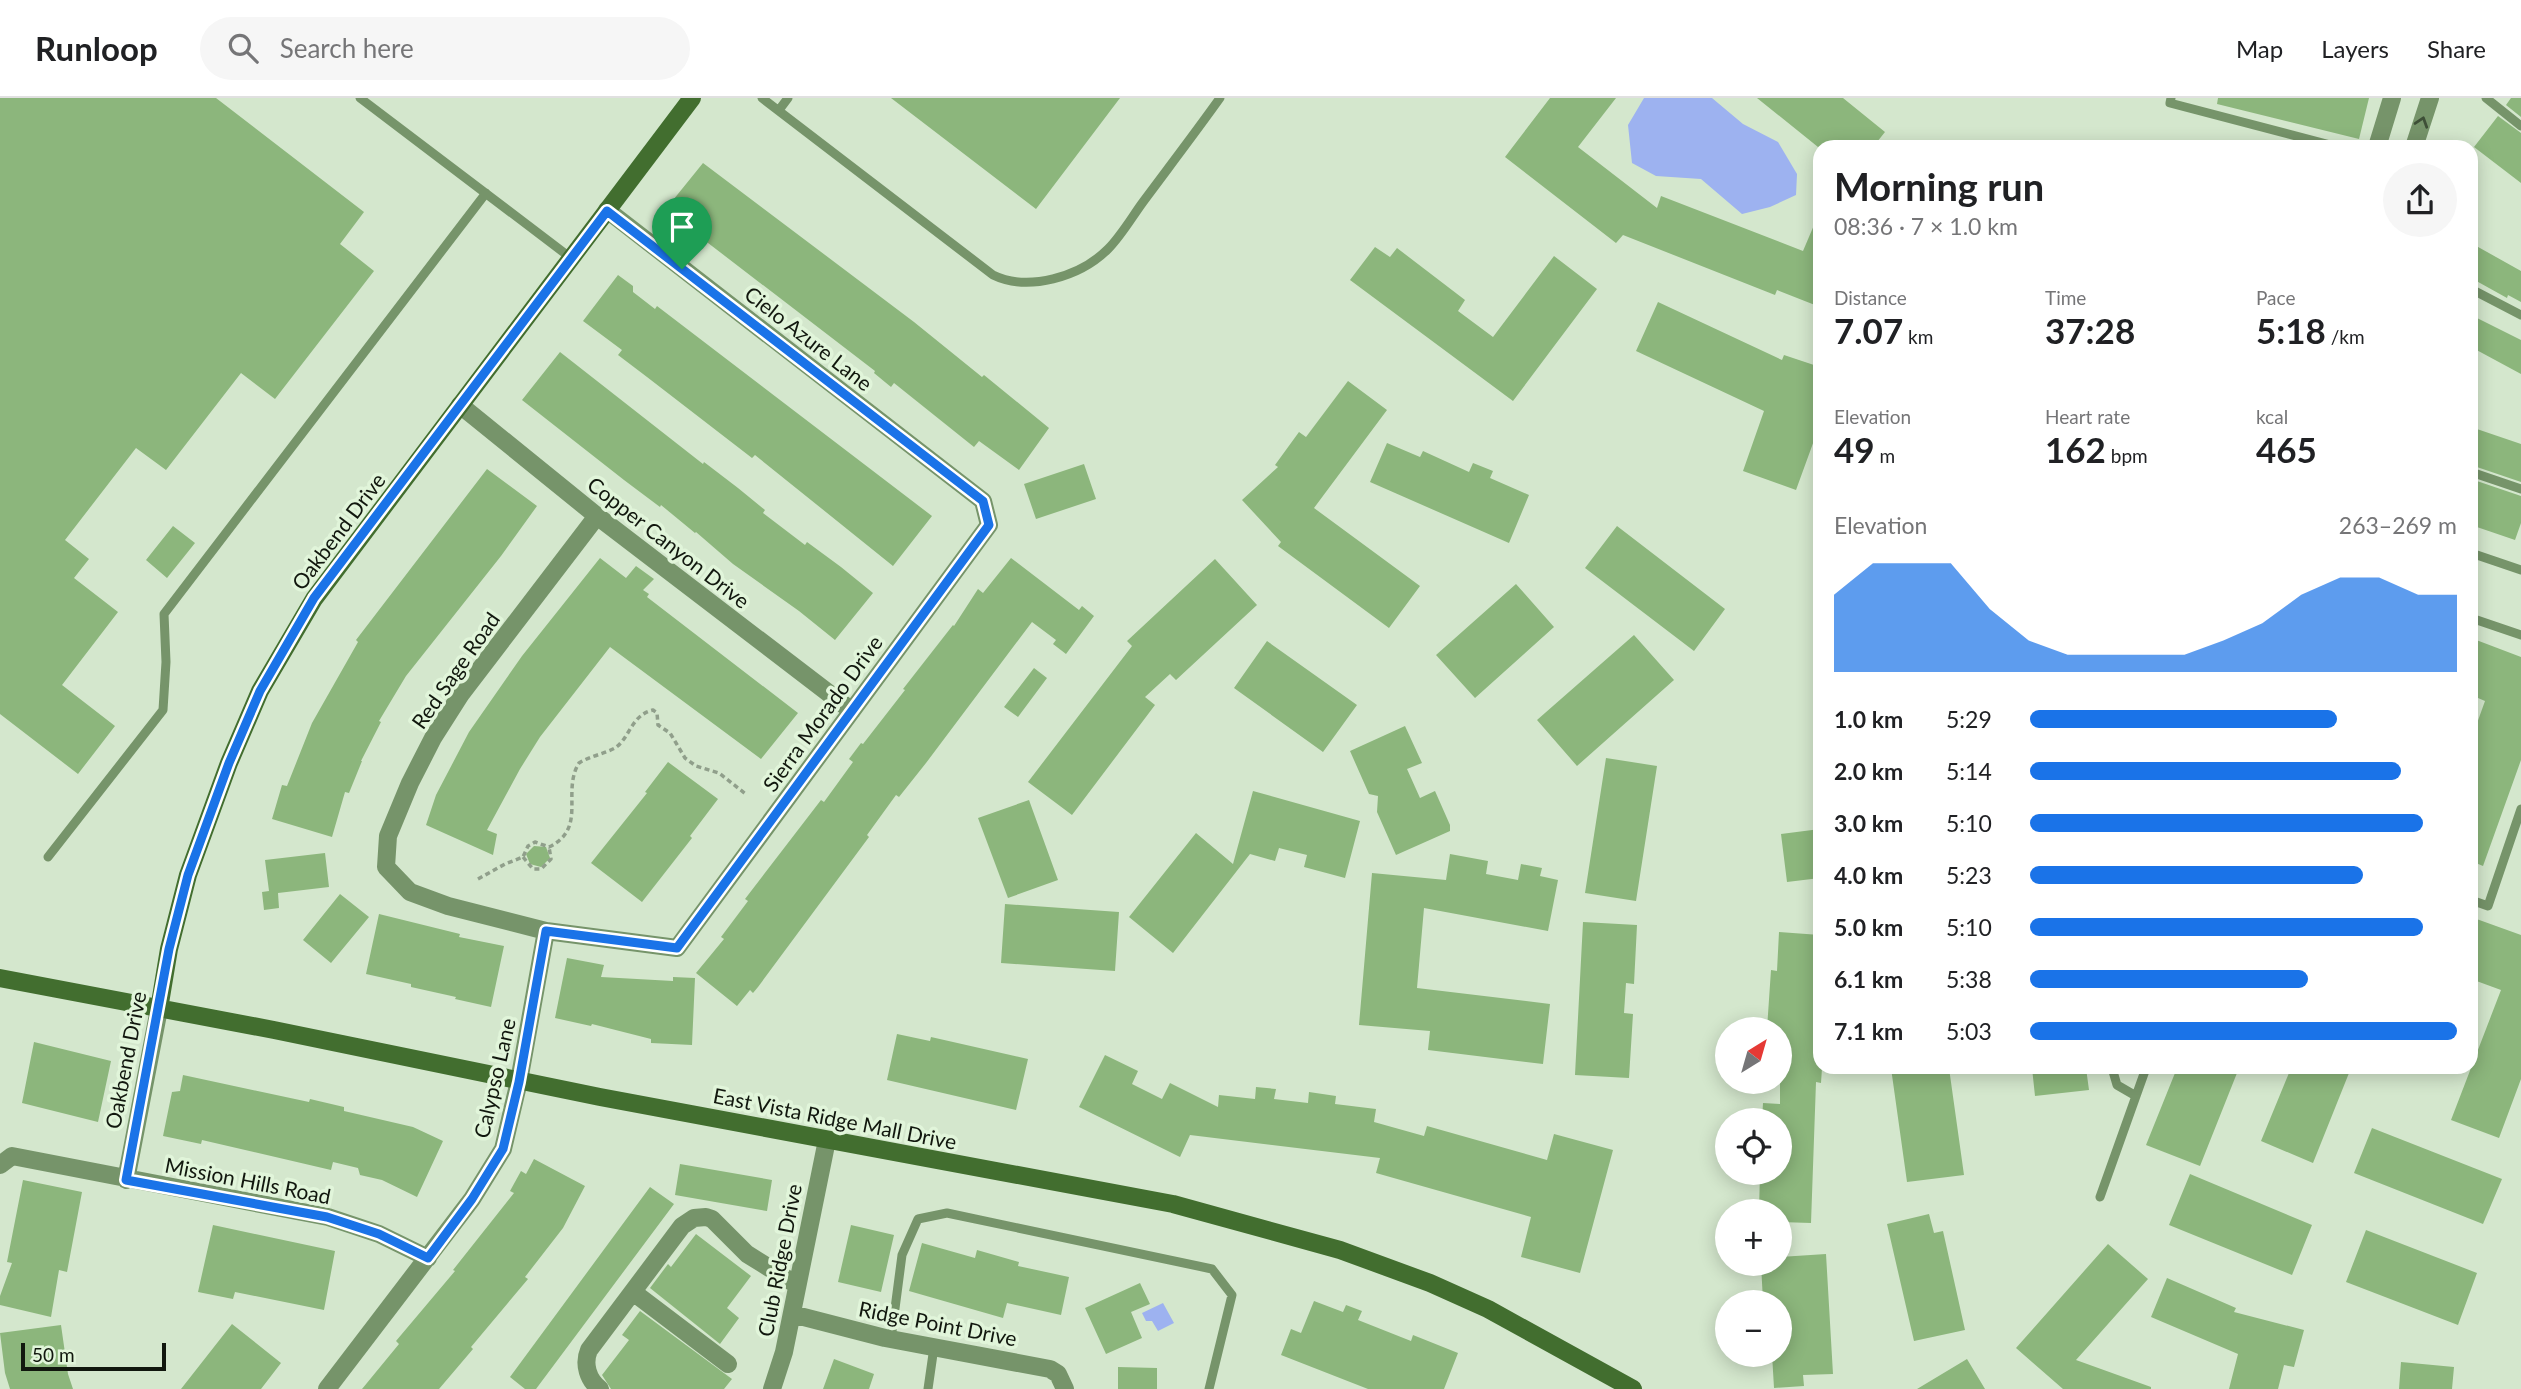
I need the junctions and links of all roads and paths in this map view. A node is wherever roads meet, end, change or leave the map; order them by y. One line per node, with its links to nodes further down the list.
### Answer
1 (360, 98): 15 (lane)
2 (692, 98): 16 (main road, Oakbend Drive)
3 (762, 98): 10 (lane)
4 (788, 98): 10 (lane)
5 (1220, 98): 10 (lane)
6 (2171, 98): 12 (lane)
7 (2392, 98): 13 (street)
8 (2430, 98): 14 (street, one-way to 8)
9 (2486, 98): 11 (lane)
10 (779, 110)
11 (2521, 126)
12 (2311, 140)
13 (2379, 140)
14 (2416, 140)
15 (486, 193): 17 (lane); 33 (lane)
16 (607, 211): 17 (main road, Oakbend Drive); 23 (street, Cielo Azure Lane)
17 (571, 258): 20 (main road, Oakbend Drive)
18 (2478, 293): 19 (lane)
19 (2521, 315)
20 (460, 405): 24 (street, Copper Canyon Drive); 39 (main road, Oakbend Drive)
21 (2478, 474): 22 (lane)
22 (2521, 489)
23 (983, 501): 29 (street, Sierra Morado Drive)
24 (597, 516): 29 (street, Copper Canyon Drive); 37 (street, Red Sage Road)
25 (2478, 555): 26 (lane)
26 (2521, 570)
27 (2478, 620): 28 (lane)
28 (2521, 635)
29 (852, 711): 37 (street, Sierra Morado Drive)
30 (747, 795): 32 (path)
31 (2521, 809): 36 (lane)
32 (549, 847): 34 (path); 34 (path)
33 (48, 857)
34 (523, 858): 35 (path)
35 (478, 879)
36 (2478, 902)
37 (546, 931): 42 (street, Calypso Lane)
38 (0, 978): 39 (main road, East Vista Ridge Mall Drive)
39 (159, 1009): 42 (main road, East Vista Ridge Mall Drive); 46 (street, Oakbend Drive)
40 (2114, 1074): 43 (lane)
41 (2144, 1074): 43 (lane)
42 (519, 1082): 44 (main road, East Vista Ridge Mall Drive); 48 (street, Calypso Lane)
43 (2136, 1096): 47 (lane)
44 (827, 1140): 49 (street, Club Ridge Drive); 61 (main road, East Vista Ridge Mall Drive)
45 (6, 1161): 46 (street, Mission Hills Road)
46 (126, 1180): 48 (street, Mission Hills Road)
47 (2100, 1197)
48 (428, 1258): 55 (street, Calypso Lane)
49 (797, 1284): 50 (street); 51 (street, Club Ridge Drive)
50 (632, 1292): 54 (street); 56 (street)
51 (792, 1314): 52 (street, Ridge Point Drive); 57 (street, Club Ridge Drive)
52 (891, 1339): 53 (street, Ridge Point Drive); 60 (lane)
53 (934, 1347): 58 (lane); 59 (street, Ridge Point Drive)
54 (728, 1364)
55 (327, 1389)
56 (600, 1389)
57 (772, 1389)
58 (928, 1389)
59 (1065, 1389)
60 (1209, 1389)
61 (1633, 1389)

